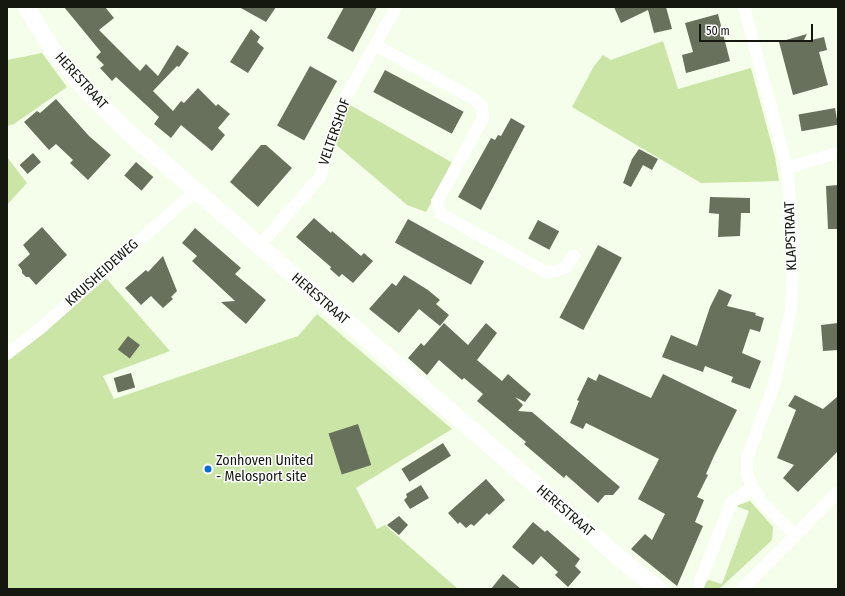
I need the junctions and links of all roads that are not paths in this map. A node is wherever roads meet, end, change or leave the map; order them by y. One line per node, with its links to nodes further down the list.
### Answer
1 (26, 7): 7 (street, HERESTRAAT)
2 (396, 7): 4 (street, VELTERSHOF)
3 (744, 7): 6 (street, KLAPSTRAAT)
4 (375, 45): 8 (street, VELTERSHOF); 9 (street)
5 (838, 153): 6 (street)
6 (787, 168): 11 (street, KLAPSTRAAT)
7 (195, 191): 8 (street, HERESTRAAT); 10 (street, KRUISHEIDEWEG)
8 (259, 246): 14 (street, HERESTRAAT)
9 (574, 255)
10 (7, 354)
11 (752, 487): 13 (street, KLAPSTRAAT); 15 (street)
12 (838, 492): 13 (street)
13 (795, 535): 18 (street)
14 (635, 572): 16 (street, HERESTRAAT); 17 (street, HERESTRAAT)
15 (699, 584)
16 (646, 589)
17 (659, 589)
18 (742, 589)

